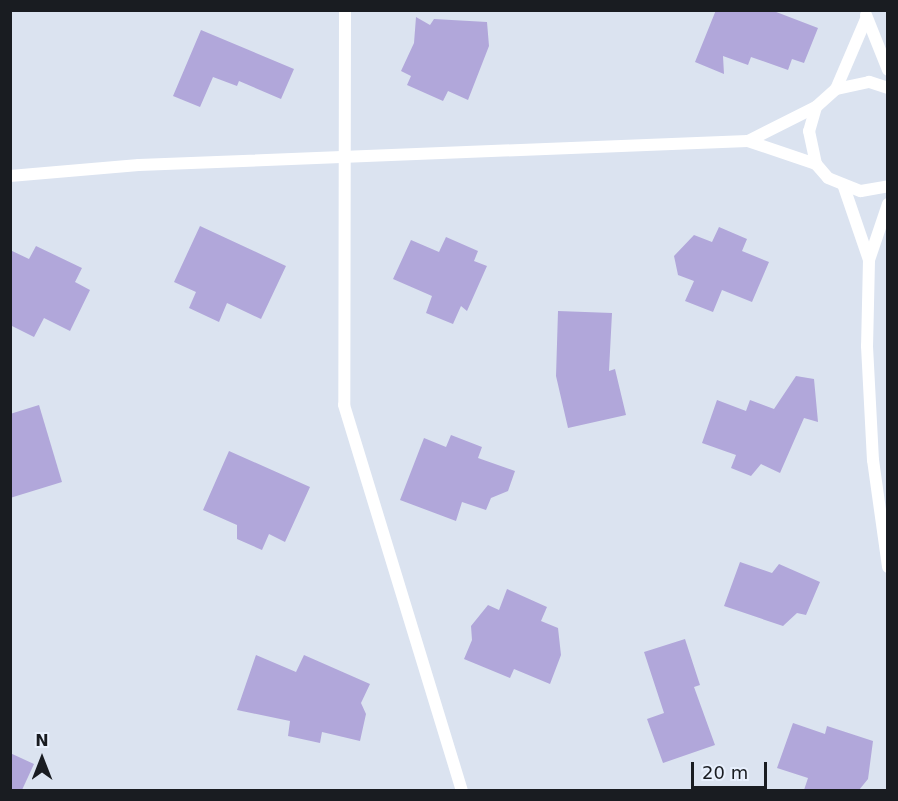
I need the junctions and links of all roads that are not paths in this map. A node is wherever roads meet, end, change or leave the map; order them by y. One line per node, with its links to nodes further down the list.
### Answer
1 (345, 10): 8 (lane)
2 (866, 15): 3 (lane); 5 (lane)
3 (888, 70)
4 (888, 88): 5 (lane)
5 (836, 89): 6 (lane)
6 (816, 107): 7 (lane); 9 (lane)
7 (748, 141): 8 (lane); 9 (lane)
8 (346, 158): 10 (lane); 16 (lane)
9 (816, 164): 12 (lane)
10 (10, 176)
11 (888, 186): 12 (lane)
12 (844, 188): 14 (lane)
13 (888, 204): 14 (lane)
14 (869, 260): 15 (lane)
15 (888, 567)
16 (462, 790)

